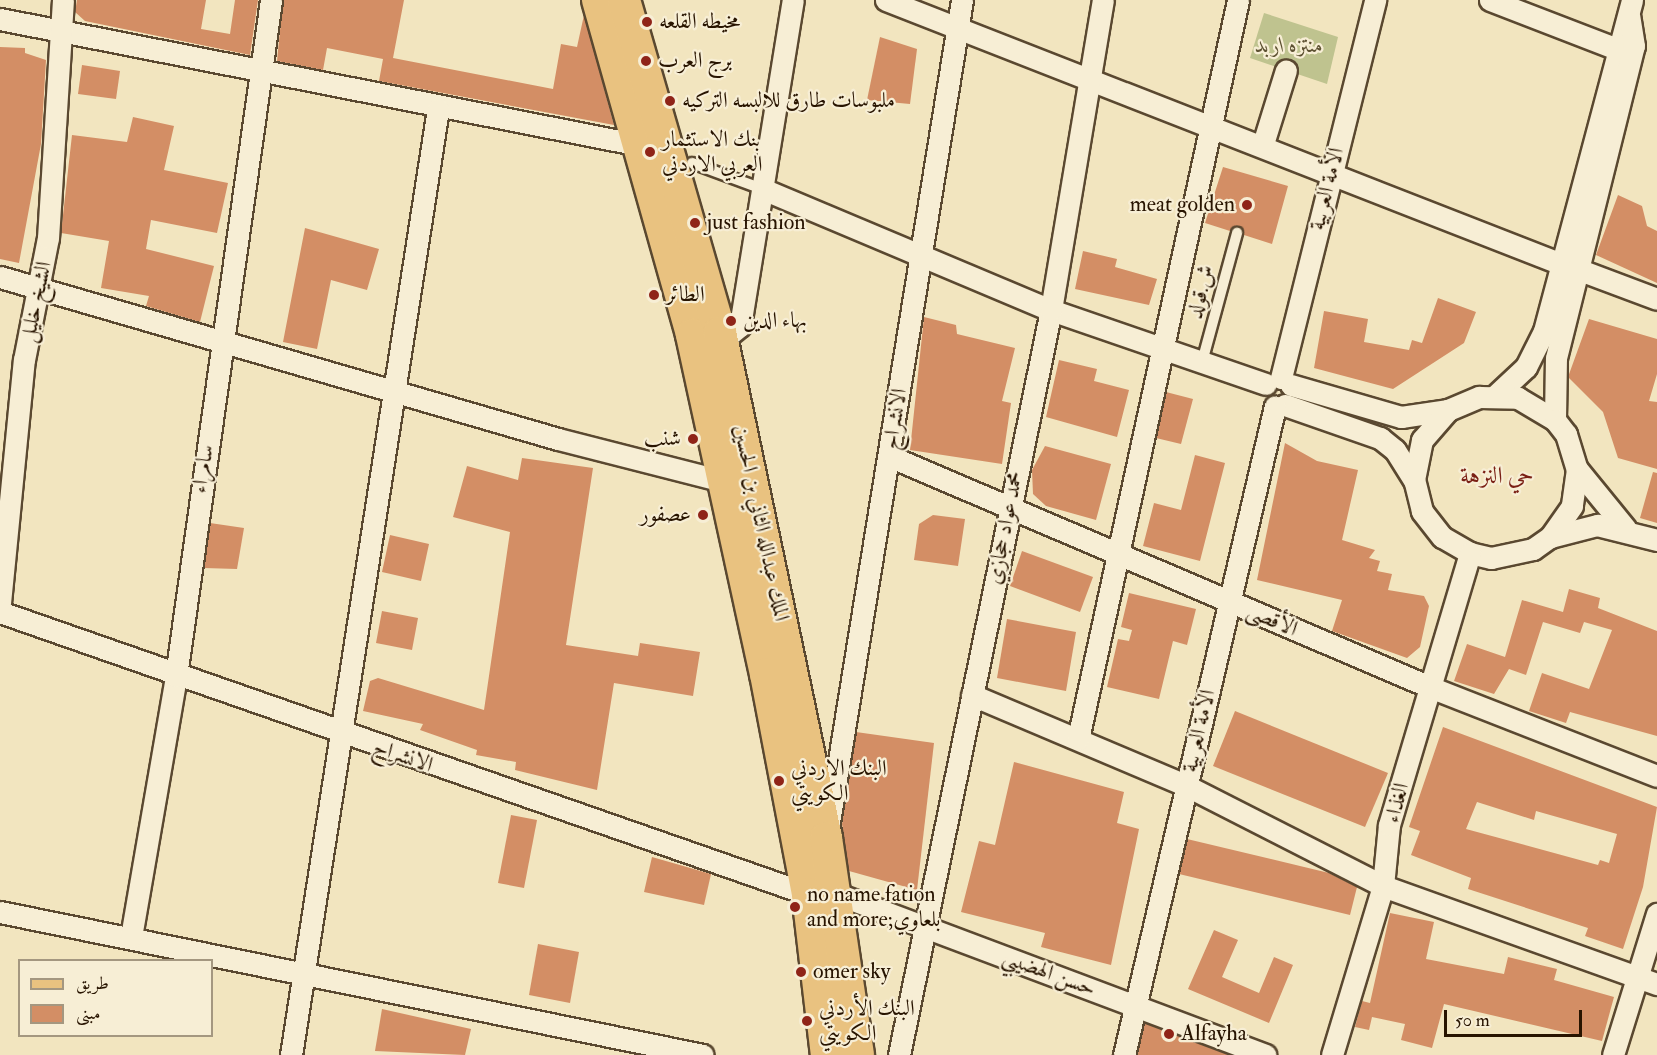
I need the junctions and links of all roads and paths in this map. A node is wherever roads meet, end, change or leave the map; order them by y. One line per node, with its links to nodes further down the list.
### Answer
1 (63, 0): 15 (street, الشيخ خليل)
2 (271, 0): 18 (street, سامراء)
3 (598, 0): 23 (main road, الملك عبدالله الثاني بن الحسين)
4 (624, 0): 23 (main road, الملك عبدالله الثاني بن الحسين)
5 (793, 0): 25 (street)
6 (886, 0): 14 (street)
7 (962, 0): 14 (street, الانشراح)
8 (1103, 0): 19 (street, محمد عواد حجازي)
9 (1238, 0): 21 (street)
10 (1375, 0): 24 (street, الأمة العربية)
11 (1491, 0): 16 (street)
12 (1630, 8): 16 (street)
13 (0, 19): 15 (street)
14 (958, 25): 19 (street); 27 (street, الانشراح)
15 (61, 31): 18 (street); 30 (street, الشيخ خليل)
16 (1624, 52): 28 (street)
17 (1286, 70): 22 (street)
18 (262, 72): 20 (street); 34 (street, سامراء)
19 (1089, 80): 21 (street); 32 (street, محمد عواد حجازي)
20 (438, 109): 23 (street); 37 (street)
21 (1211, 125): 22 (street); 35 (street)
22 (1263, 144): 24 (street)
23 (666, 153): 25 (lane); 33 (main road, الملك عبدالله الثاني بن الحسين); 45 (main road, الملك عبدالله الثاني بن الحسين)
24 (1332, 170): 28 (street); 38 (street, الأمة العربية)
25 (765, 190): 27 (street); 33 (street)
26 (1237, 233): 36 (lane, ش.قولد)
27 (921, 255): 32 (street); 42 (street, الانشراح)
28 (1572, 267): 31 (street); 39 (street); 41 (street)
29 (0, 277): 30 (street)
30 (39, 287): 34 (street); 53 (street, الشيخ خليل)
31 (1657, 299)
32 (1051, 310): 35 (street); 46 (street, محمد عواد حجازي)
33 (720, 332): 62 (main road, الملك عبدالله الثاني بن الحسين)
34 (223, 340): 37 (street); 55 (street, سامراء)
35 (1162, 348): 36 (street); 50 (street)
36 (1202, 362): 38 (street)
37 (395, 391): 45 (street); 58 (street)
38 (1280, 392): 40 (street); 44 (street); 52 (street, الأمة العربية)
39 (1496, 395): 40 (street); 41 (street)
40 (1448, 410): 44 (street)
41 (1555, 420): 43 (street)
42 (889, 456): 46 (street, الأقصى); 62 (street, الانشراح)
43 (1577, 469): 47 (street); 48 (street)
44 (1414, 480): 51 (street)
45 (723, 481): 64 (main road, الملك عبدالله الثاني بن الحسين)
46 (1010, 506): 50 (street, الأقصى); 57 (street, محمد عواد حجازي)
47 (1626, 529): 48 (street); 49 (street)
48 (1550, 537): 51 (street)
49 (1657, 540)
50 (1117, 551): 52 (street, الأقصى); 59 (street)
51 (1470, 554): 56 (street, الغذاء)
52 (1229, 602): 56 (street, الأقصى); 61 (street, الأمة العربية)
53 (0, 603)
54 (0, 612): 55 (street, الانشراح)
55 (176, 676): 58 (street, الانشراح); 68 (street, سامراء)
56 (1430, 687): 60 (street, الأقصى); 63 (street, الغذاء)
57 (972, 695): 59 (street); 67 (street, محمد عواد حجازي)
58 (338, 733): 64 (street, الانشراح); 69 (street)
59 (1078, 739): 61 (street)
60 (1657, 776)
61 (1187, 786): 63 (street); 71 (street, الأمة العربية)
62 (826, 838): 64 (main road, الملك عبدالله الثاني بن الحسين)
63 (1383, 886): 70 (street); 80 (street, الغذاء)
64 (820, 893): 67 (street, حسن الهضيبي); 75 (main road, الملك عبدالله الثاني بن الحسين); 76 (main road, الملك عبدالله الثاني بن الحسين)
65 (0, 912): 68 (street)
66 (1657, 914): 70 (street)
67 (925, 927): 71 (street, حسن الهضيبي); 77 (street, محمد عواد حجازي)
68 (132, 937): 69 (street)
69 (303, 974): 72 (street); 73 (street)
70 (1648, 980): 81 (street)
71 (1137, 1005): 78 (street, الأمة العربية); 79 (street, حسن الهضيبي)
72 (619, 1048): 74 (street)
73 (291, 1055)
74 (703, 1055)
75 (827, 1055)
76 (858, 1055)
77 (899, 1055)
78 (1124, 1055)
79 (1265, 1055)
80 (1332, 1055)
81 (1613, 1055)

